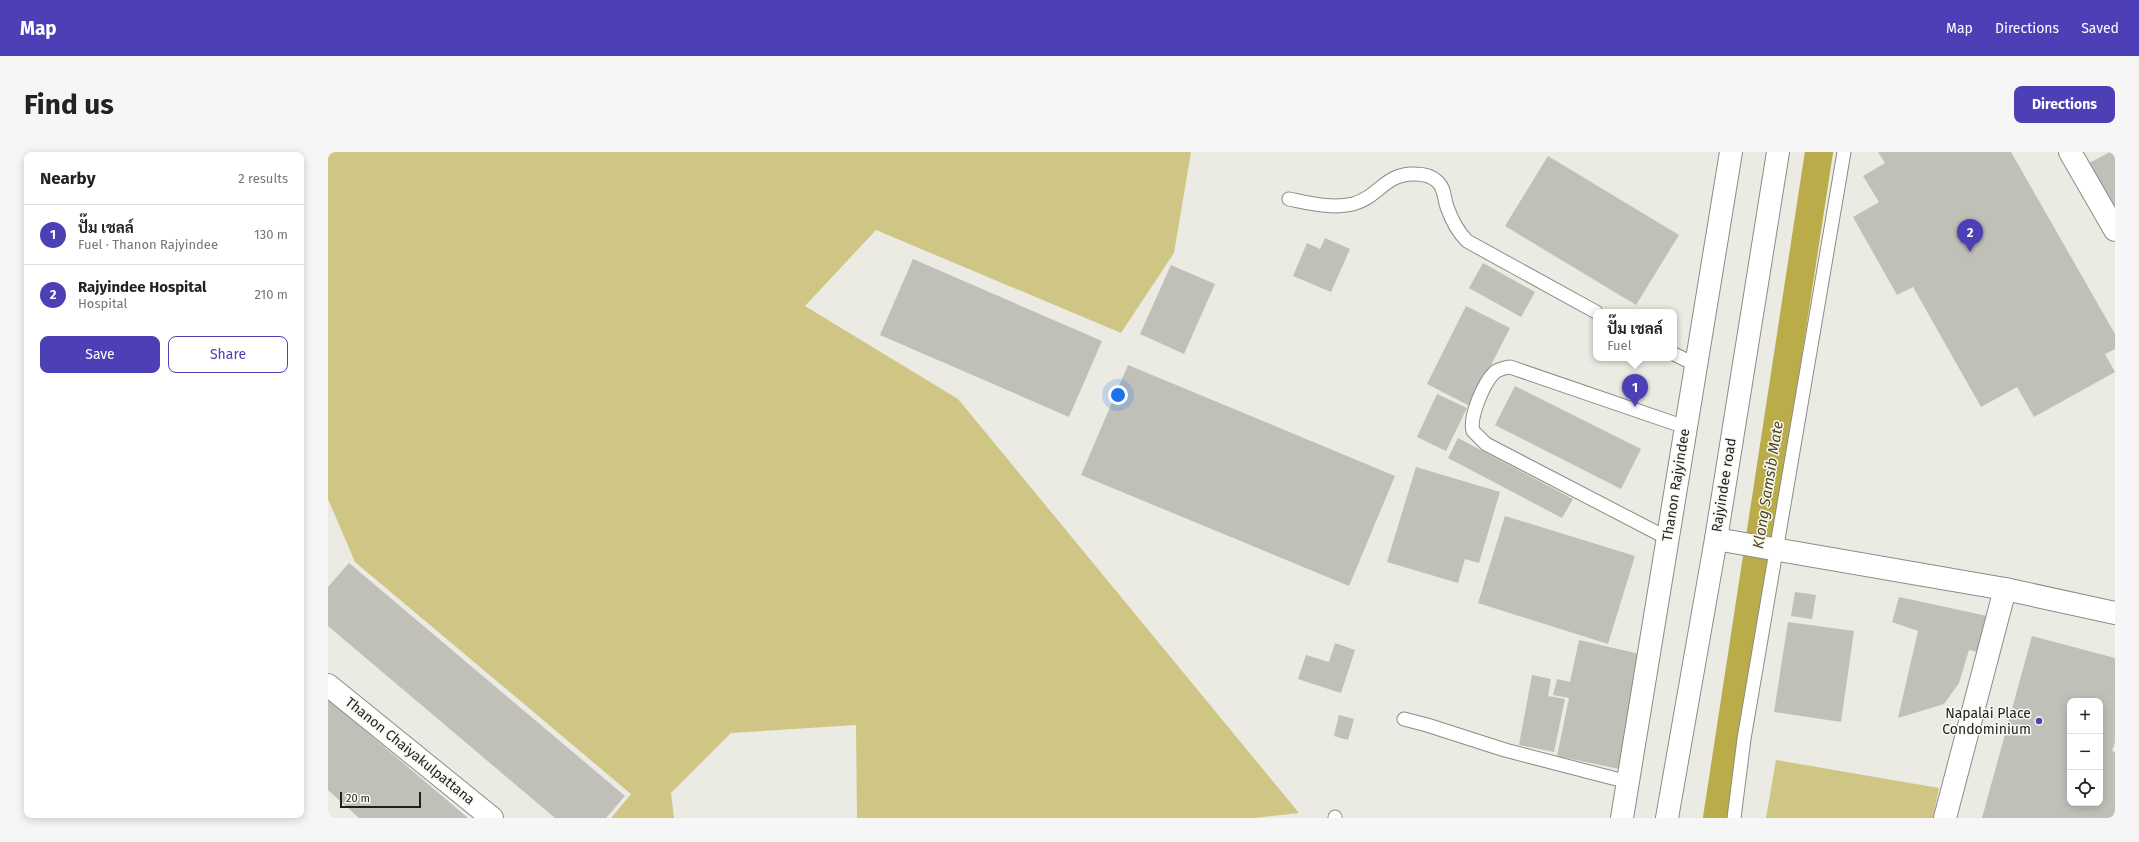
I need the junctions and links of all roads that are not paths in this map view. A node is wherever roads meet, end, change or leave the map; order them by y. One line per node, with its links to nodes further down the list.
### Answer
1 (1731, 152): 9 (main road, Thanon Rajyindee)
2 (1778, 152): 12 (main road, Rajyindee road)
3 (1844, 152): 13 (lane)
4 (2070, 152): 6 (main road)
5 (1290, 199): 7 (lane)
6 (2115, 230)
7 (1593, 310)
8 (1677, 356): 9 (lane)
9 (1696, 365): 10 (main road, Thanon Rajyindee)
10 (1685, 427): 11 (main road, Thanon Rajyindee); 11 (lane)
11 (1667, 538): 18 (main road, Thanon Rajyindee)
12 (1723, 540): 13 (main road); 21 (main road, Rajyindee road)
13 (1776, 549): 14 (main road); 22 (lane)
14 (2005, 589): 15 (main road); 23 (main road)
15 (2115, 613)
16 (328, 684): 19 (main road, Thanon Chaiyakulpattana)
17 (1404, 719): 18 (lane)
18 (1628, 782): 20 (main road, Thanon Rajyindee)
19 (492, 818)
20 (1622, 818)
21 (1667, 818)
22 (1734, 818)
23 (1945, 818)

